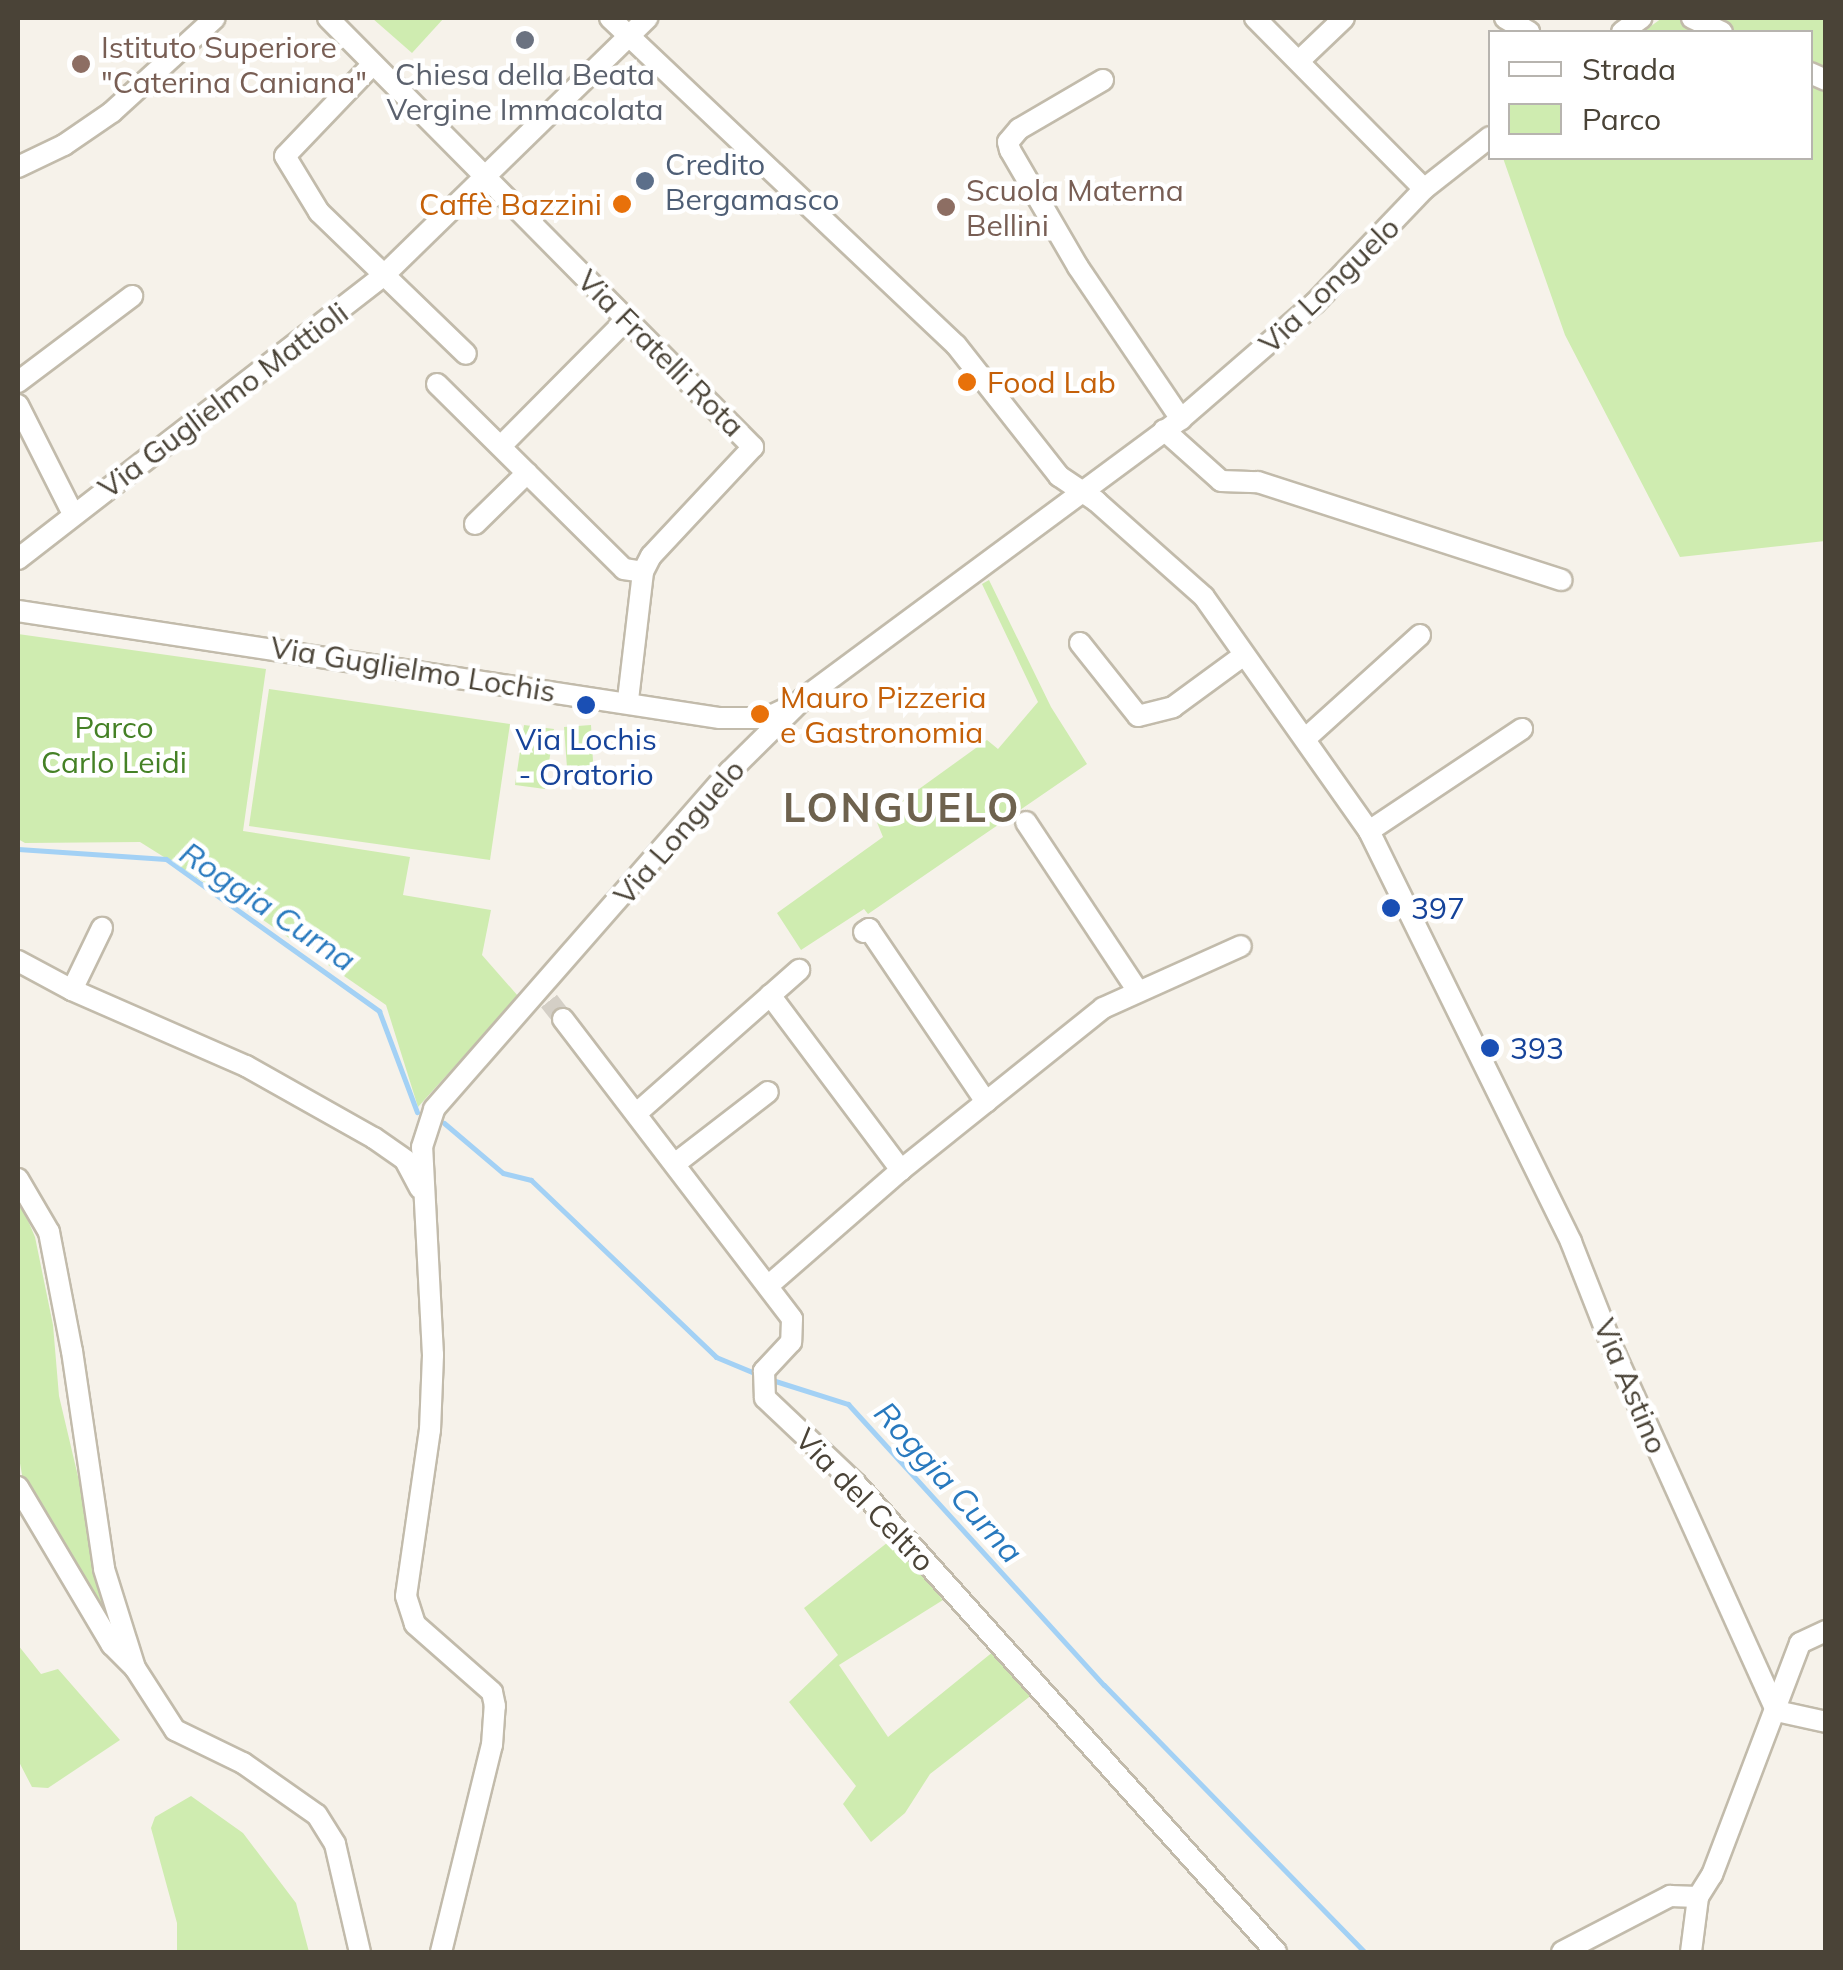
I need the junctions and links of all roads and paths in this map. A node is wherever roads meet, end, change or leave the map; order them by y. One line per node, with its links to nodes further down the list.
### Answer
1 (215, 18): 14 (street)
2 (328, 18): 11 (street, Via Fratelli Rota)
3 (610, 18): 9 (street, Via Astino)
4 (647, 18): 9 (street, Via Guglielmo Mattioli)
5 (1255, 18): 10 (street)
6 (1344, 18): 10 (street)
7 (1692, 18): 8 (street)
8 (1718, 30)
9 (630, 36): 15 (street, Via Guglielmo Mattioli); 27 (street, Via Astino)
10 (1299, 61): 16 (street)
11 (373, 64): 15 (street, Via Fratelli Rota); 17 (street)
12 (1103, 80): 24 (street)
13 (1488, 138): 16 (street, Via Longuelo)
14 (18, 167)
15 (485, 176): 17 (street, Via Guglielmo Mattioli); 19 (street, Via Fratelli Rota)
16 (1424, 189): 24 (street, Via Longuelo)
17 (382, 277): 20 (street); 28 (street, Via Guglielmo Mattioli)
18 (132, 296): 21 (street)
19 (628, 318): 25 (street); 32 (street, Via Fratelli Rota)
20 (466, 354)
21 (18, 382)
22 (437, 384): 25 (street)
23 (18, 405): 28 (street)
24 (1173, 424): 27 (street, Via Longuelo); 33 (street)
25 (500, 446): 26 (street)
26 (527, 473): 29 (street); 32 (street)
27 (1084, 492): 37 (street, Via Astino); 38 (street, Via Longuelo)
28 (68, 518): 30 (street, Via Guglielmo Mattioli); 31 (street, Via Guglielmo Mattioli)
29 (475, 524)
30 (18, 546)
31 (18, 560)
32 (642, 572): 39 (street)
33 (1562, 580)
34 (18, 611): 39 (street, Via Guglielmo Lochis)
35 (1420, 635): 42 (street)
36 (1080, 642): 37 (street)
37 (1244, 655): 42 (street, Via Astino)
38 (804, 698): 40 (street, Via Guglielmo Lochis); 43 (street, Via Longuelo)
39 (628, 700): 40 (street, Via Guglielmo Lochis)
40 (720, 718): 43 (street)
41 (1522, 729): 45 (street)
42 (1306, 739): 45 (street, Via Astino)
43 (730, 771): 61 (street, Via Longuelo)
44 (1026, 822): 52 (street)
45 (1369, 831): 66 (street, Via Astino)
46 (102, 928): 51 (street)
47 (867, 931): 56 (street)
48 (1241, 946): 52 (street)
49 (18, 960): 51 (street)
50 (800, 970): 53 (street)
51 (72, 990): 61 (street)
52 (1138, 990): 56 (street)
53 (770, 995): 57 (street); 59 (street)
54 (563, 1019): 57 (street, Via del Celtro)
55 (768, 1092): 58 (street)
56 (986, 1102): 59 (street)
57 (638, 1112): 58 (street, Via del Celtro)
58 (676, 1163): 62 (street, Via del Celtro)
59 (901, 1170): 62 (street)
60 (18, 1179): 65 (street)
61 (422, 1190): 70 (street, Via Longuelo)
62 (768, 1286): 71 (street, Via del Celtro)
63 (18, 1487): 65 (street)
64 (1826, 1631): 66 (street)
65 (135, 1668): 69 (street)
66 (1776, 1711): 67 (street); 68 (street)
67 (1826, 1722)
68 (1698, 1897): 72 (street); 73 (street)
69 (360, 1952)
70 (441, 1952)
71 (1276, 1952)
72 (1562, 1952)
73 (1691, 1952)

